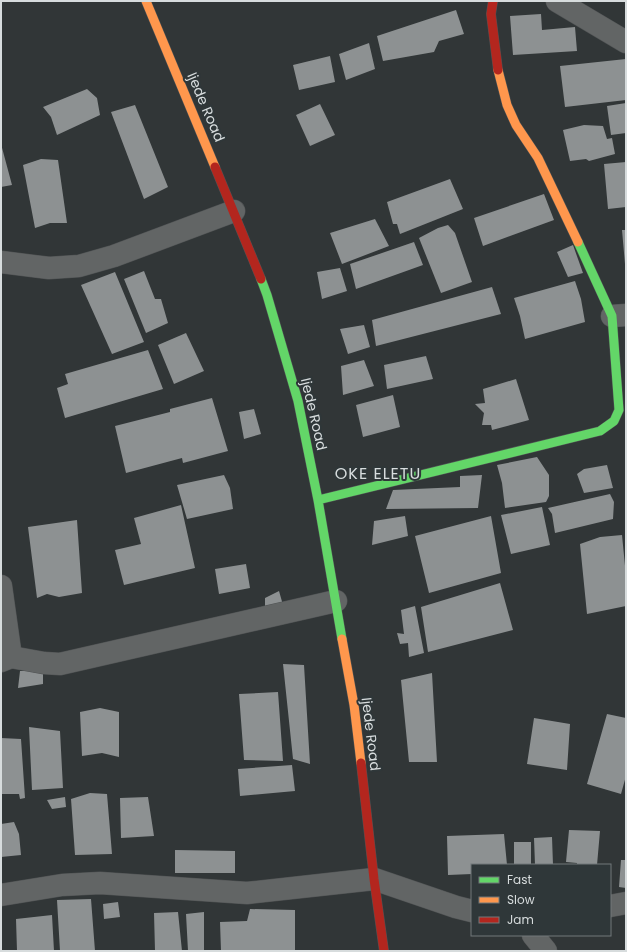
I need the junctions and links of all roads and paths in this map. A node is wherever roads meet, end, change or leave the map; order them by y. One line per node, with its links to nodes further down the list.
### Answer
1 (146, 1): 5 (main road, Ijede Road)
2 (494, 1): 7 (main road)
3 (557, 1): 4 (street)
4 (626, 42)
5 (234, 211): 6 (street); 8 (main road, Ijede Road)
6 (1, 262)
7 (619, 315): 8 (main road)
8 (318, 500): 10 (main road, Ijede Road)
9 (1, 586): 11 (street)
10 (336, 602): 11 (street); 12 (main road, Ijede Road)
11 (6, 659)
12 (374, 879): 13 (street); 16 (street); 18 (main road, Ijede Road)
13 (1, 895)
14 (626, 903): 15 (street)
15 (611, 906)
16 (471, 911)
17 (534, 936): 19 (street)
18 (384, 951)
19 (546, 951)

